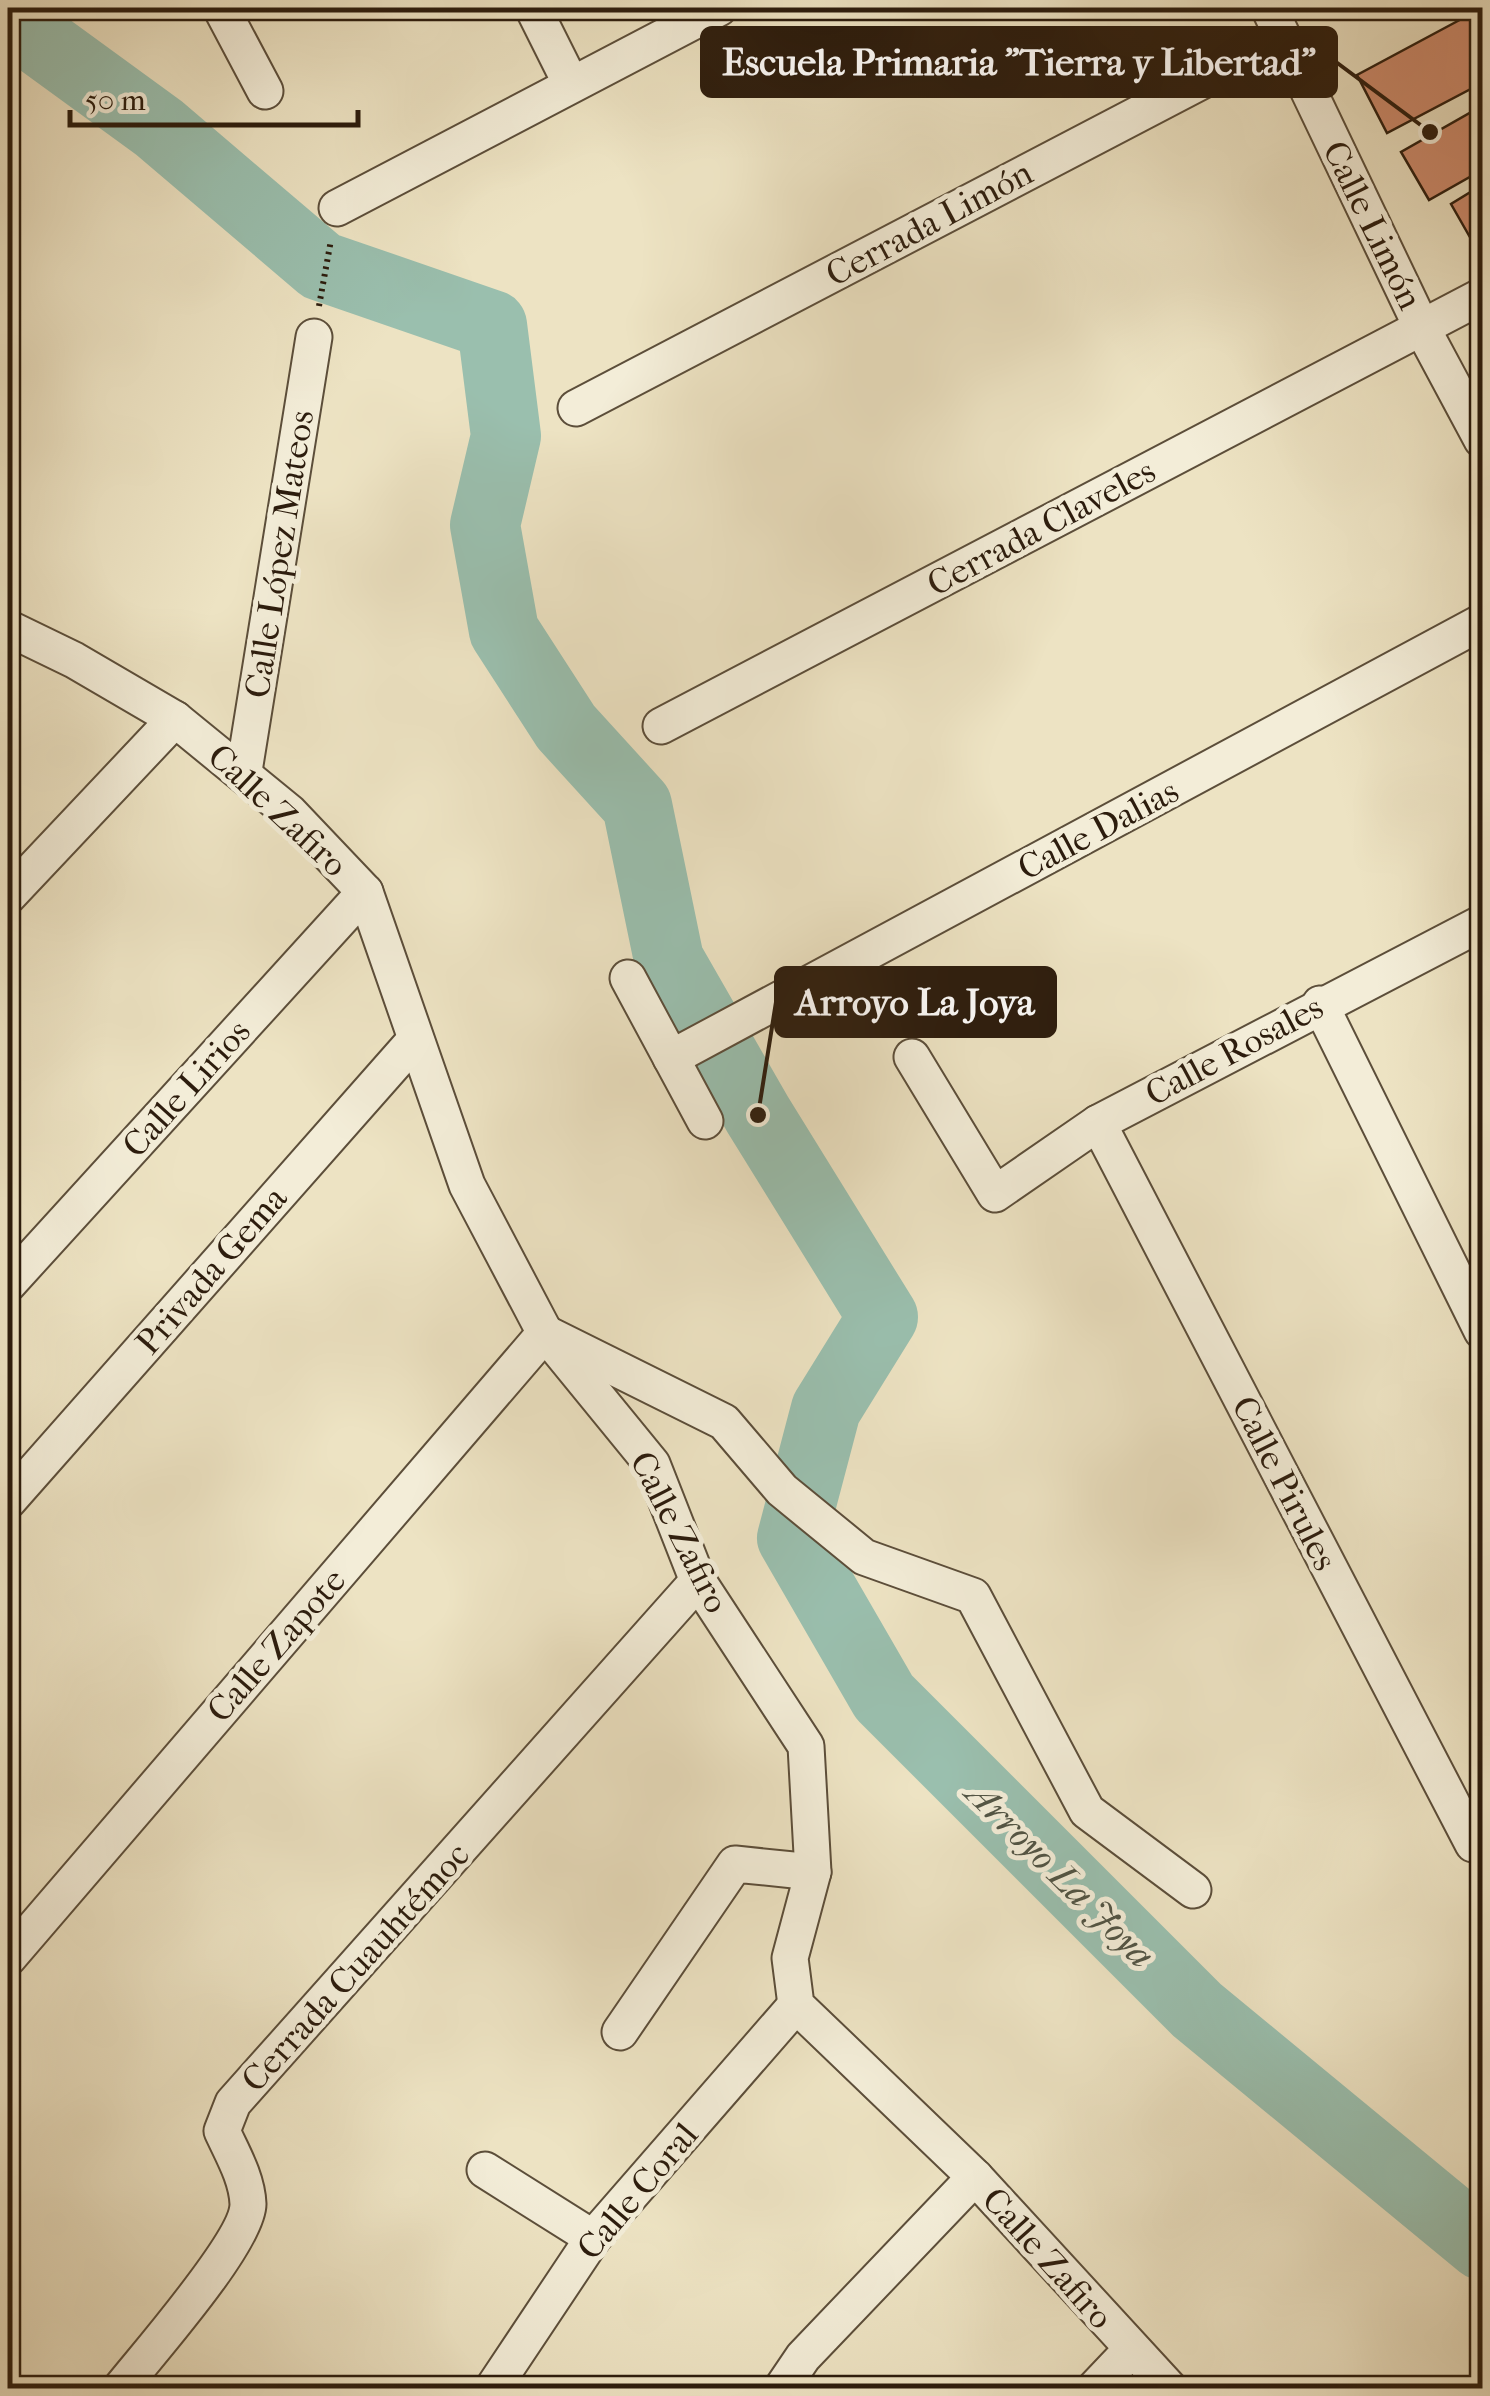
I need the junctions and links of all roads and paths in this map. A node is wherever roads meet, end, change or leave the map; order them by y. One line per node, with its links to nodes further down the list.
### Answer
1 (221, 8): 6 (street)
2 (533, 8): 5 (street)
3 (719, 8): 5 (street)
4 (1276, 23): 9 (street, Calle Limón); 11 (street, Cerrada Limón)
5 (571, 84): 7 (street)
6 (264, 91)
7 (337, 208): 10 (path)
8 (1482, 296): 9 (street, Cerrada Claveles)
9 (1422, 328): 12 (street, Calle Limón); 16 (street, Cerrada Claveles)
10 (314, 337): 17 (street, Calle López Mateos)
11 (576, 408)
12 (1482, 440)
13 (1482, 622): 24 (street, Calle Dalias)
14 (8, 628): 15 (street, Calle Zafiro)
15 (175, 718): 17 (street, Calle Zafiro); 19 (street)
16 (660, 726)
17 (244, 771): 18 (street, Calle Zafiro)
18 (365, 892): 23 (street, Calle Zafiro); 28 (street, Calle Lirios)
19 (8, 896)
20 (1482, 923): 22 (street, Calle Rosales)
21 (628, 978): 24 (street)
22 (1320, 1004): 27 (street, Calle Rosales); 29 (street)
23 (415, 1040): 30 (street, Calle Zafiro); 31 (street, Privada Gema)
24 (671, 1058): 26 (street)
25 (912, 1058): 27 (street, Calle Rosales)
26 (705, 1121)
27 (1098, 1122): 33 (street, Calle Pirules)
28 (8, 1284)
29 (1482, 1330)
30 (545, 1332): 32 (street, Calle Zafiro); 35 (street); 36 (street, Calle Zapote)
31 (8, 1500)
32 (698, 1581): 34 (street, Calle Zafiro); 43 (street, Cerrada Cuauhtémoc)
33 (1472, 1844)
34 (813, 1872): 37 (street, Calle Zafiro); 38 (street)
35 (1194, 1890)
36 (8, 1958)
37 (796, 2005): 40 (street, Calle Zafiro); 41 (street, Calle Coral)
38 (620, 2032)
39 (485, 2170): 41 (street)
40 (974, 2177): 42 (street, Calle Zafiro); 45 (street)
41 (593, 2238): 44 (street, Calle Coral)
42 (1132, 2350): 46 (street); 47 (street, Calle Zafiro)
43 (122, 2388)
44 (493, 2388)
45 (782, 2388)
46 (1095, 2388)
47 (1170, 2388)

